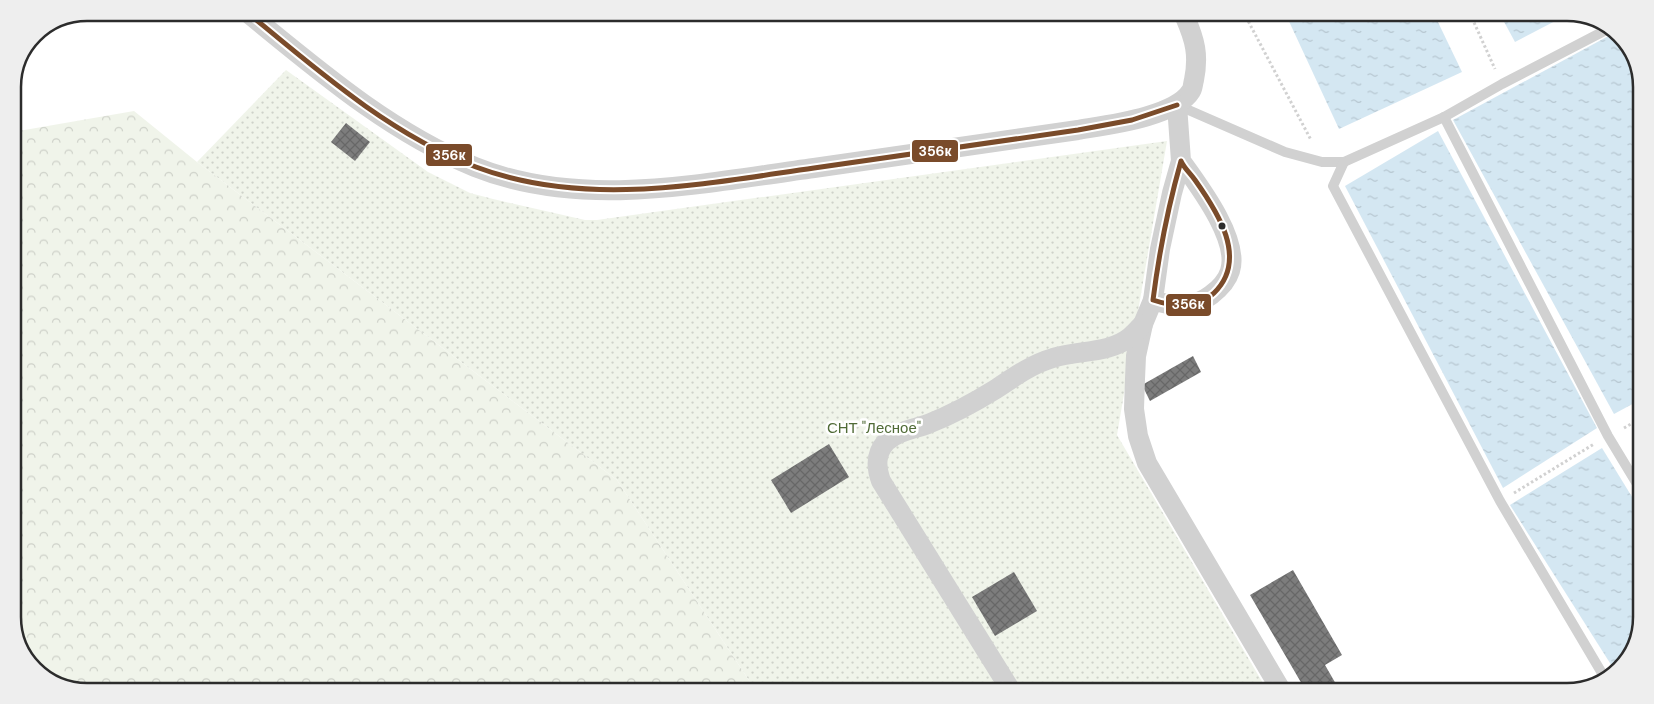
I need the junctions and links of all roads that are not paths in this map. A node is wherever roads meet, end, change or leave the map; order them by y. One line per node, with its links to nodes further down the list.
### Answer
1 (258, 21): 4 (street)
2 (1187, 21): 4 (street)
3 (1602, 32): 5 (lane)
4 (1177, 105): 6 (street); 7 (lane)
5 (1444, 118): 7 (lane); 10 (lane)
6 (1181, 161): 8 (street); 8 (street)
7 (1344, 162): 11 (lane)
8 (1153, 300): 9 (street)
9 (1143, 324): 12 (street); 13 (street)
10 (1633, 476)
11 (1602, 673)
12 (1006, 683)
13 (1277, 683)

